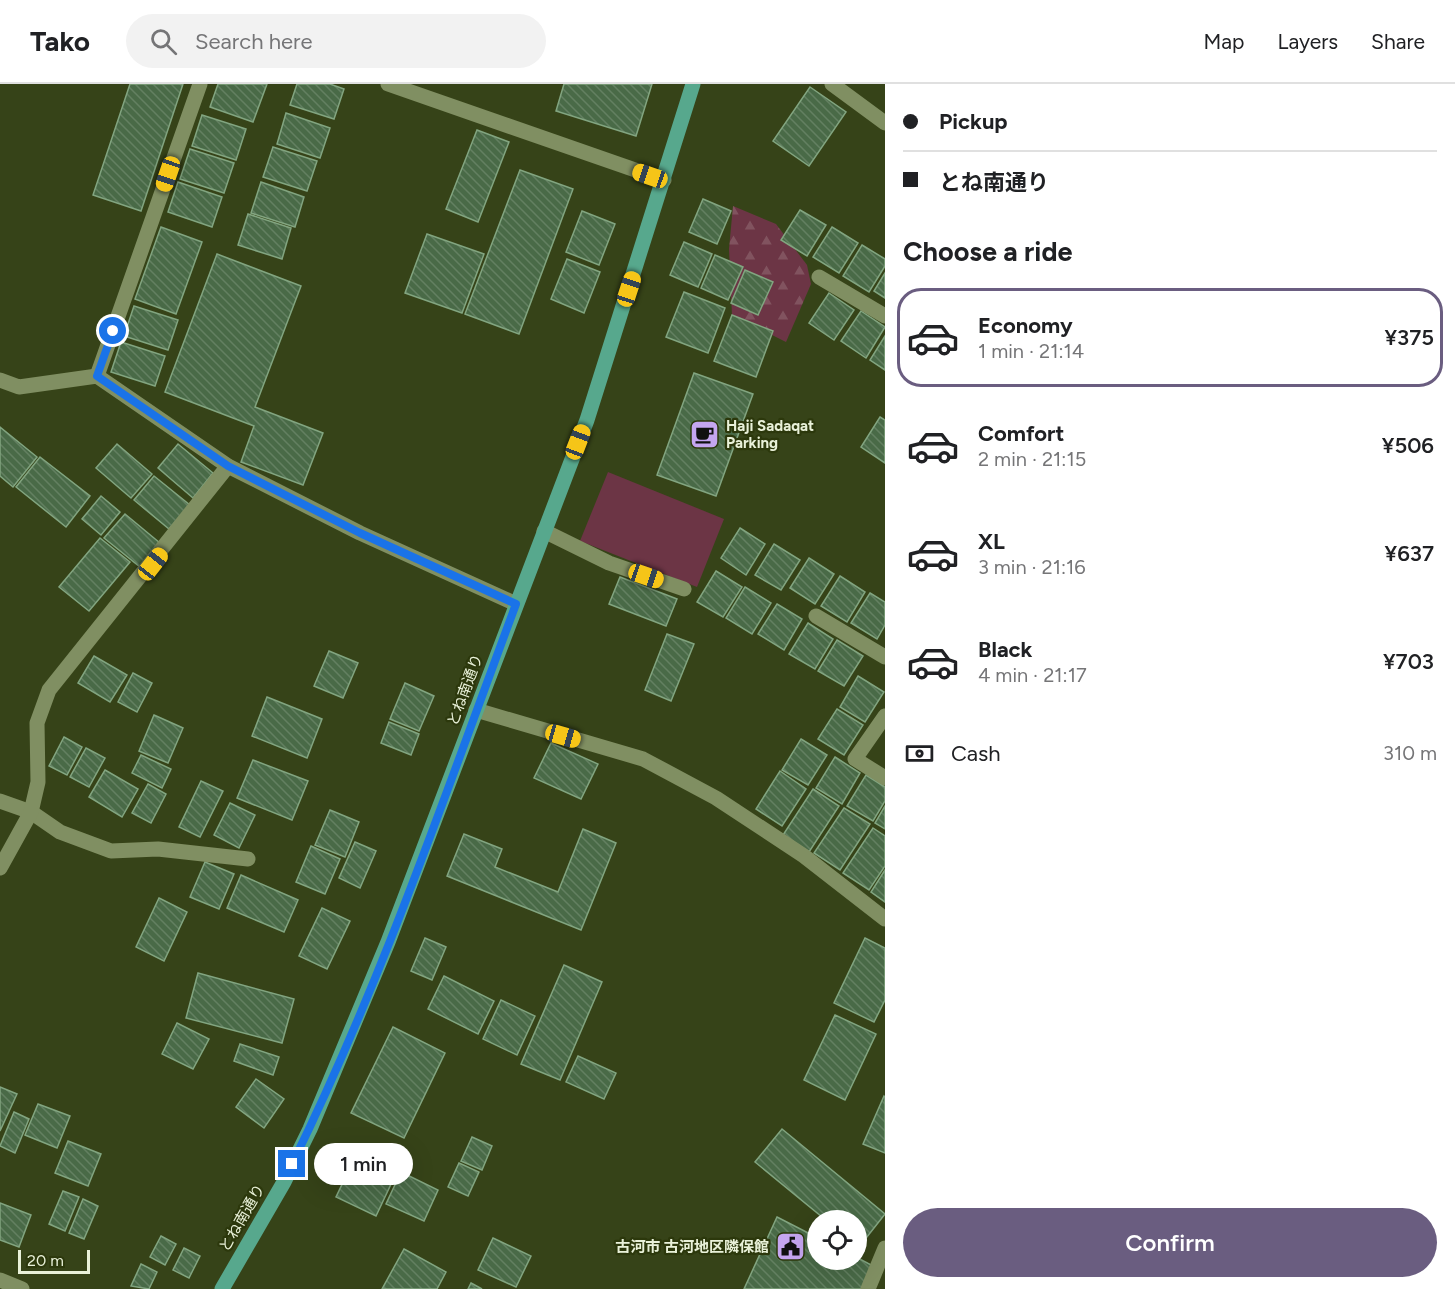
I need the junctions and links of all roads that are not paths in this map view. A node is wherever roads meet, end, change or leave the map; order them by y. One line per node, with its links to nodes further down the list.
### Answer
1 (200, 84): 9 (street)
2 (388, 84): 6 (street)
3 (693, 84): 6 (main road, とね南通り)
4 (832, 84): 5 (street)
5 (885, 123)
6 (664, 180): 12 (main road, とね南通り)
7 (819, 277): 8 (street)
8 (885, 316)
9 (97, 376): 10 (street); 11 (street)
10 (0, 380)
11 (228, 466): 14 (street); 21 (street)
12 (544, 531): 13 (street); 14 (main road, とね南通り)
13 (684, 589)
14 (516, 604): 17 (main road, とね南通り)
15 (816, 616): 16 (street)
16 (885, 657)
17 (476, 710): 24 (street); 28 (main road, とね南通り)
18 (885, 716): 19 (street)
19 (885, 778)
20 (0, 801): 21 (street)
21 (31, 812): 22 (street); 23 (street)
22 (248, 859)
23 (0, 868)
24 (885, 919)
25 (885, 1248): 29 (street)
26 (0, 1280): 27 (street)
27 (22, 1289)
28 (222, 1289)
29 (868, 1289)

